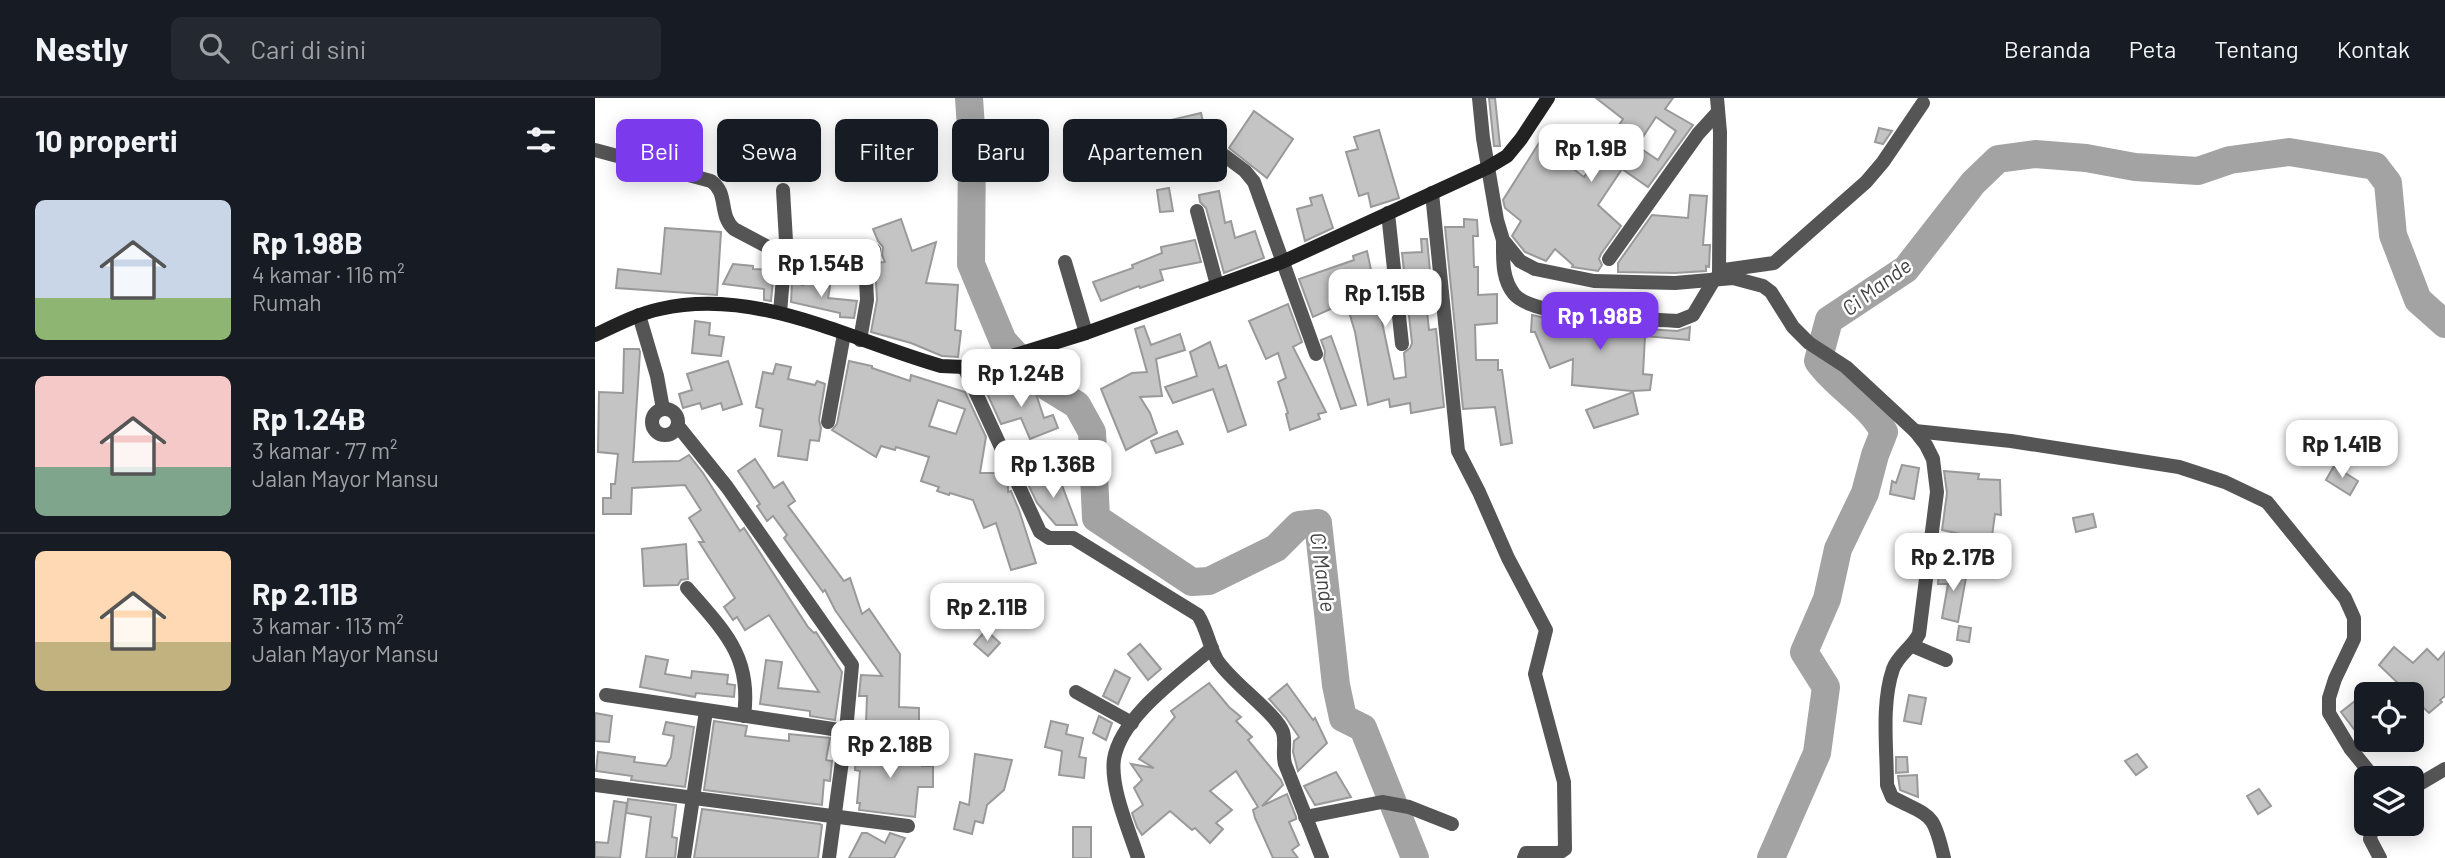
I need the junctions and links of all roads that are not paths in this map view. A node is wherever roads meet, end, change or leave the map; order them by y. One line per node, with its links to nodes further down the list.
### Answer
1 (1479, 98): 7 (street)
2 (1548, 98): 7 (main road)
3 (1923, 103): 18 (street)
4 (1718, 105): 15 (street); 18 (street)
5 (595, 149): 14 (street)
6 (1227, 158): 17 (street)
7 (1487, 168): 9 (main road); 12 (street)
8 (783, 190): 14 (street)
9 (1432, 193): 11 (main road); 54 (street)
10 (1197, 211): 19 (street)
11 (1388, 213): 17 (main road); 26 (street)
12 (1503, 240): 18 (street); 18 (street)
13 (874, 250): 25 (street)
14 (785, 256): 20 (street)
15 (1609, 259)
16 (1065, 262): 22 (street)
17 (1282, 262): 19 (main road); 27 (street)
18 (1716, 277): 32 (street)
19 (1217, 285): 22 (main road)
20 (780, 313): 21 (main road); 23 (main road)
21 (639, 315): 24 (main road); 29 (street)
22 (1086, 333): 28 (main road)
23 (844, 334): 25 (main road); 30 (street)
24 (595, 335)
25 (860, 340): 28 (main road)
26 (1402, 344)
27 (1315, 354)
28 (964, 367): 35 (street)
29 (663, 409): 31 (street); 31 (street)
30 (828, 422)
31 (678, 426): 42 (street)
32 (1915, 431): 34 (street); 44 (street)
33 (687, 588): 40 (street)
34 (1913, 646): 36 (street); 60 (street)
35 (1212, 648): 41 (street); 50 (street)
36 (1946, 660)
37 (1076, 692): 41 (street)
38 (605, 695): 39 (street)
39 (706, 711): 40 (street); 48 (street)
40 (744, 716): 42 (street)
41 (1132, 723): 57 (street)
42 (846, 730): 43 (street); 49 (street)
43 (916, 737)
44 (2365, 766)
45 (2445, 769): 46 (street)
46 (2424, 781)
47 (595, 785): 48 (street)
48 (692, 799): 49 (street); 55 (street)
49 (834, 817): 52 (street); 56 (street)
50 (1305, 817): 51 (street); 58 (street)
51 (1452, 824)
52 (908, 826)
53 (2371, 836): 61 (street)
54 (1545, 856): 59 (street)
55 (684, 858)
56 (829, 858)
57 (1138, 858)
58 (1322, 858)
59 (1524, 858)
60 (1944, 858)
61 (2380, 858)

